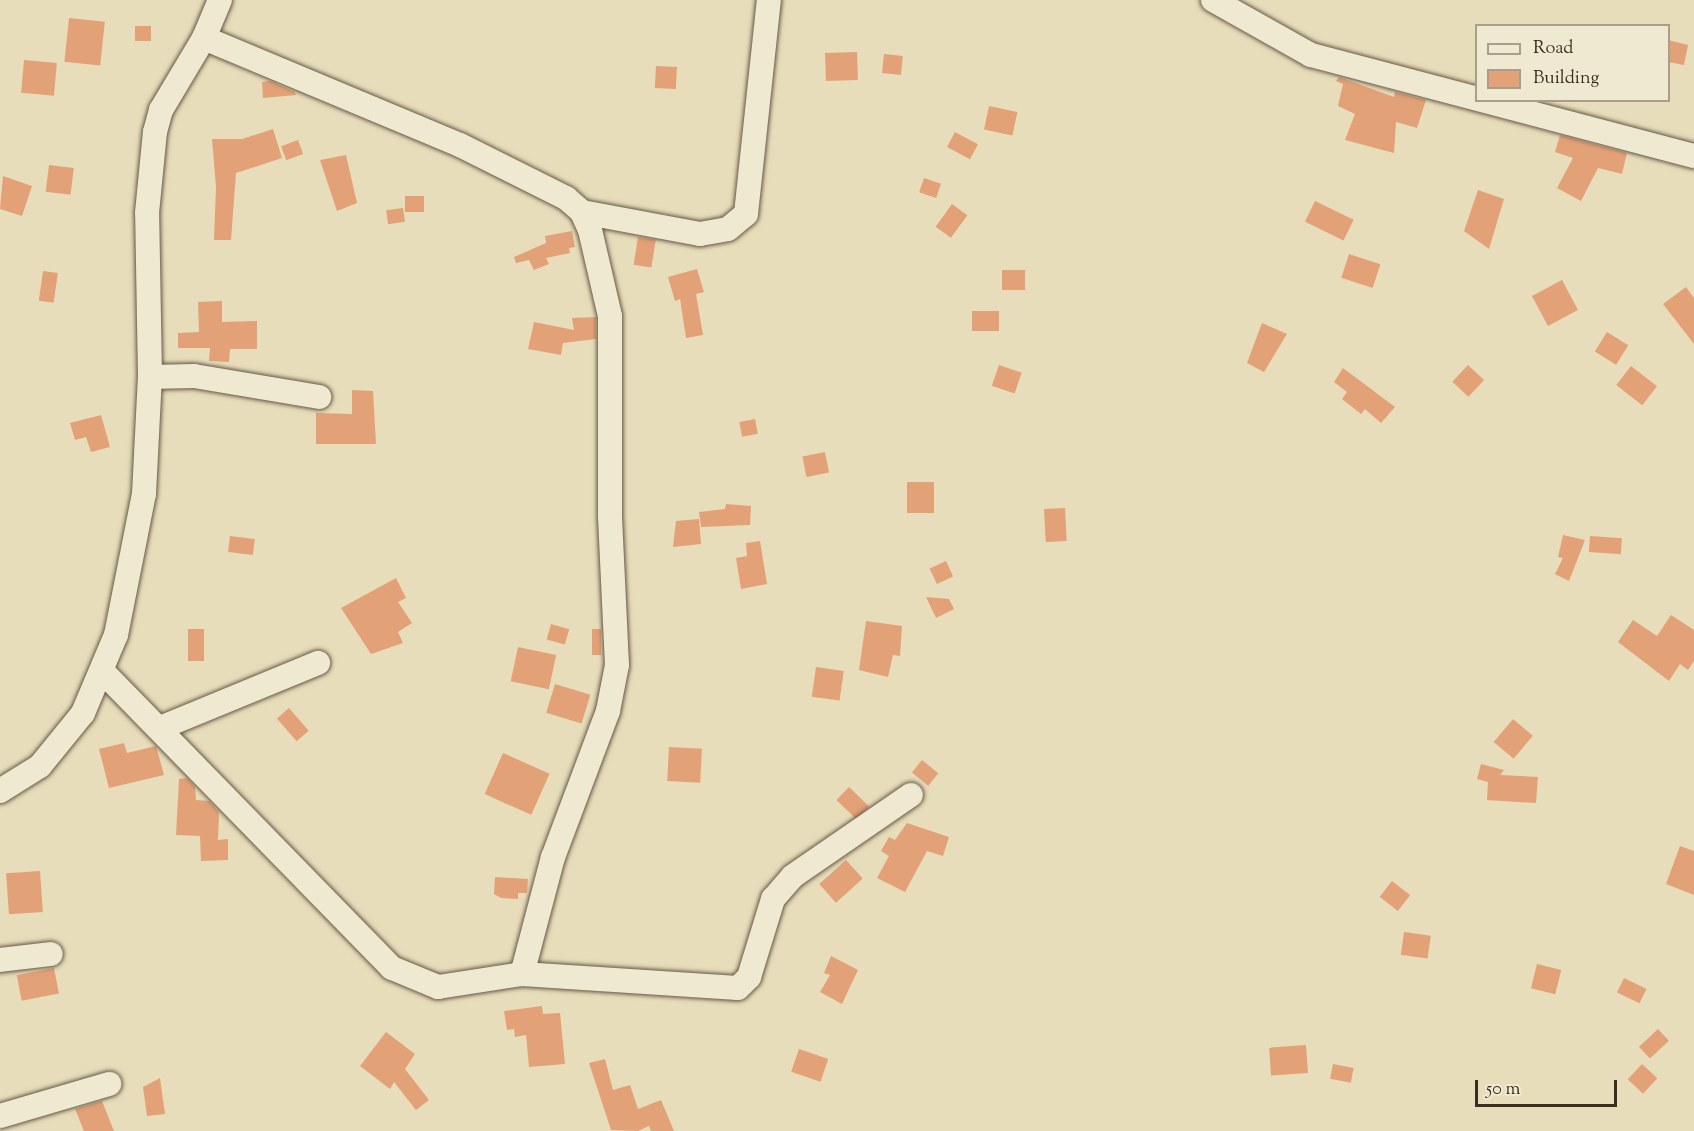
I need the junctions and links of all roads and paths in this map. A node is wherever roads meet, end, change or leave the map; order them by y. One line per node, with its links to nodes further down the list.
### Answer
1 (220, 0): 4 (street)
2 (769, 0): 8 (street)
3 (1213, 0): 5 (street)
4 (204, 38): 8 (street); 9 (street)
5 (1475, 98)
6 (1489, 102): 7 (street)
7 (1694, 156)
8 (582, 212): 18 (street)
9 (150, 377): 10 (street); 12 (street)
10 (319, 397)
11 (318, 663): 13 (street)
12 (104, 673): 13 (street); 14 (street)
13 (160, 728): 18 (street)
14 (0, 791)
15 (911, 795): 18 (street)
16 (51, 954): 17 (street)
17 (0, 960)
18 (522, 974)
19 (110, 1084): 20 (street)
20 (0, 1116)

